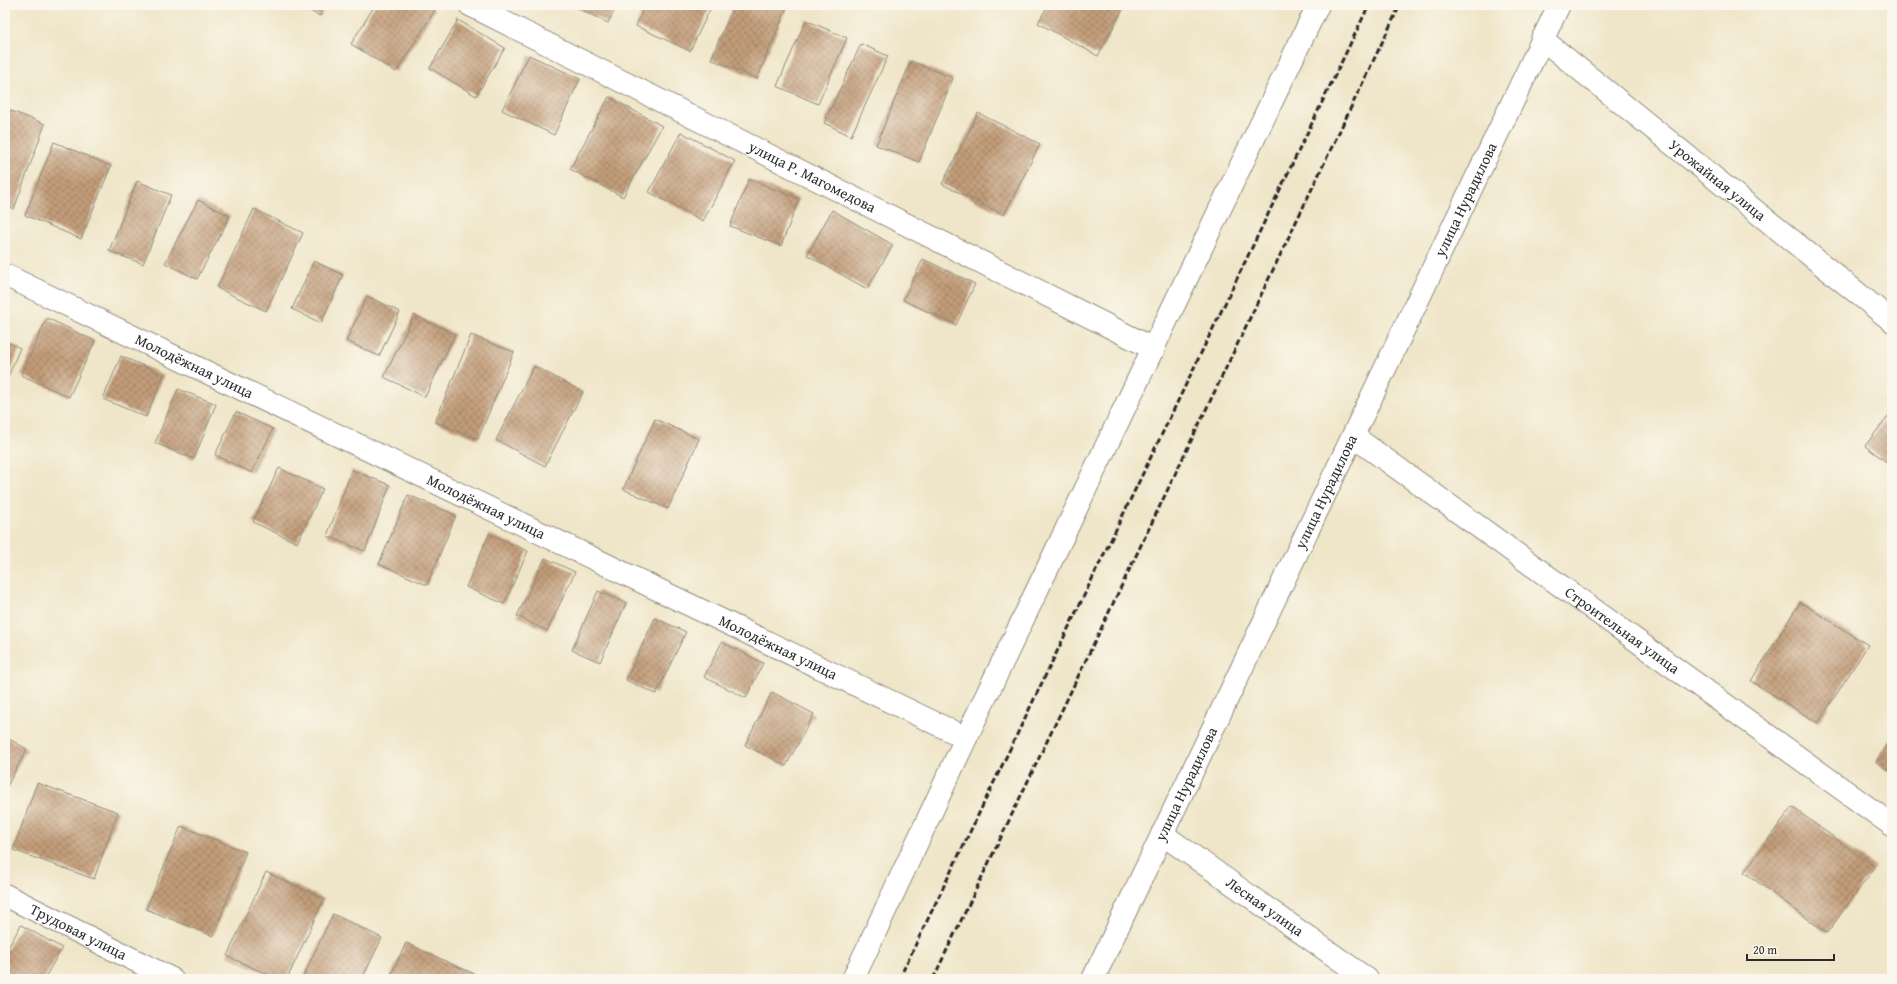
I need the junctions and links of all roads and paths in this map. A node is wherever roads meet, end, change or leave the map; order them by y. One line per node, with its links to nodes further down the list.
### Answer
1 (470, 5): 7 (street, улица Р. Магомедова)
2 (1318, 5): 7 (street)
3 (1559, 5): 4 (street, улица Нурадилова)
4 (1542, 39): 6 (street, Урожайная улица); 8 (street, улица Нурадилова)
5 (5, 276): 9 (street, Молодёжная улица)
6 (1892, 320)
7 (1154, 350): 9 (street)
8 (1353, 436): 10 (street, Строительная улица); 11 (street, улица Нурадилова)
9 (966, 738): 14 (street)
10 (1892, 824)
11 (1162, 834): 15 (street, улица Нурадилова); 16 (street, Лесная улица)
12 (5, 895): 13 (street, Трудовая улица)
13 (172, 979)
14 (853, 979)
15 (1093, 979)
16 (1367, 979)

